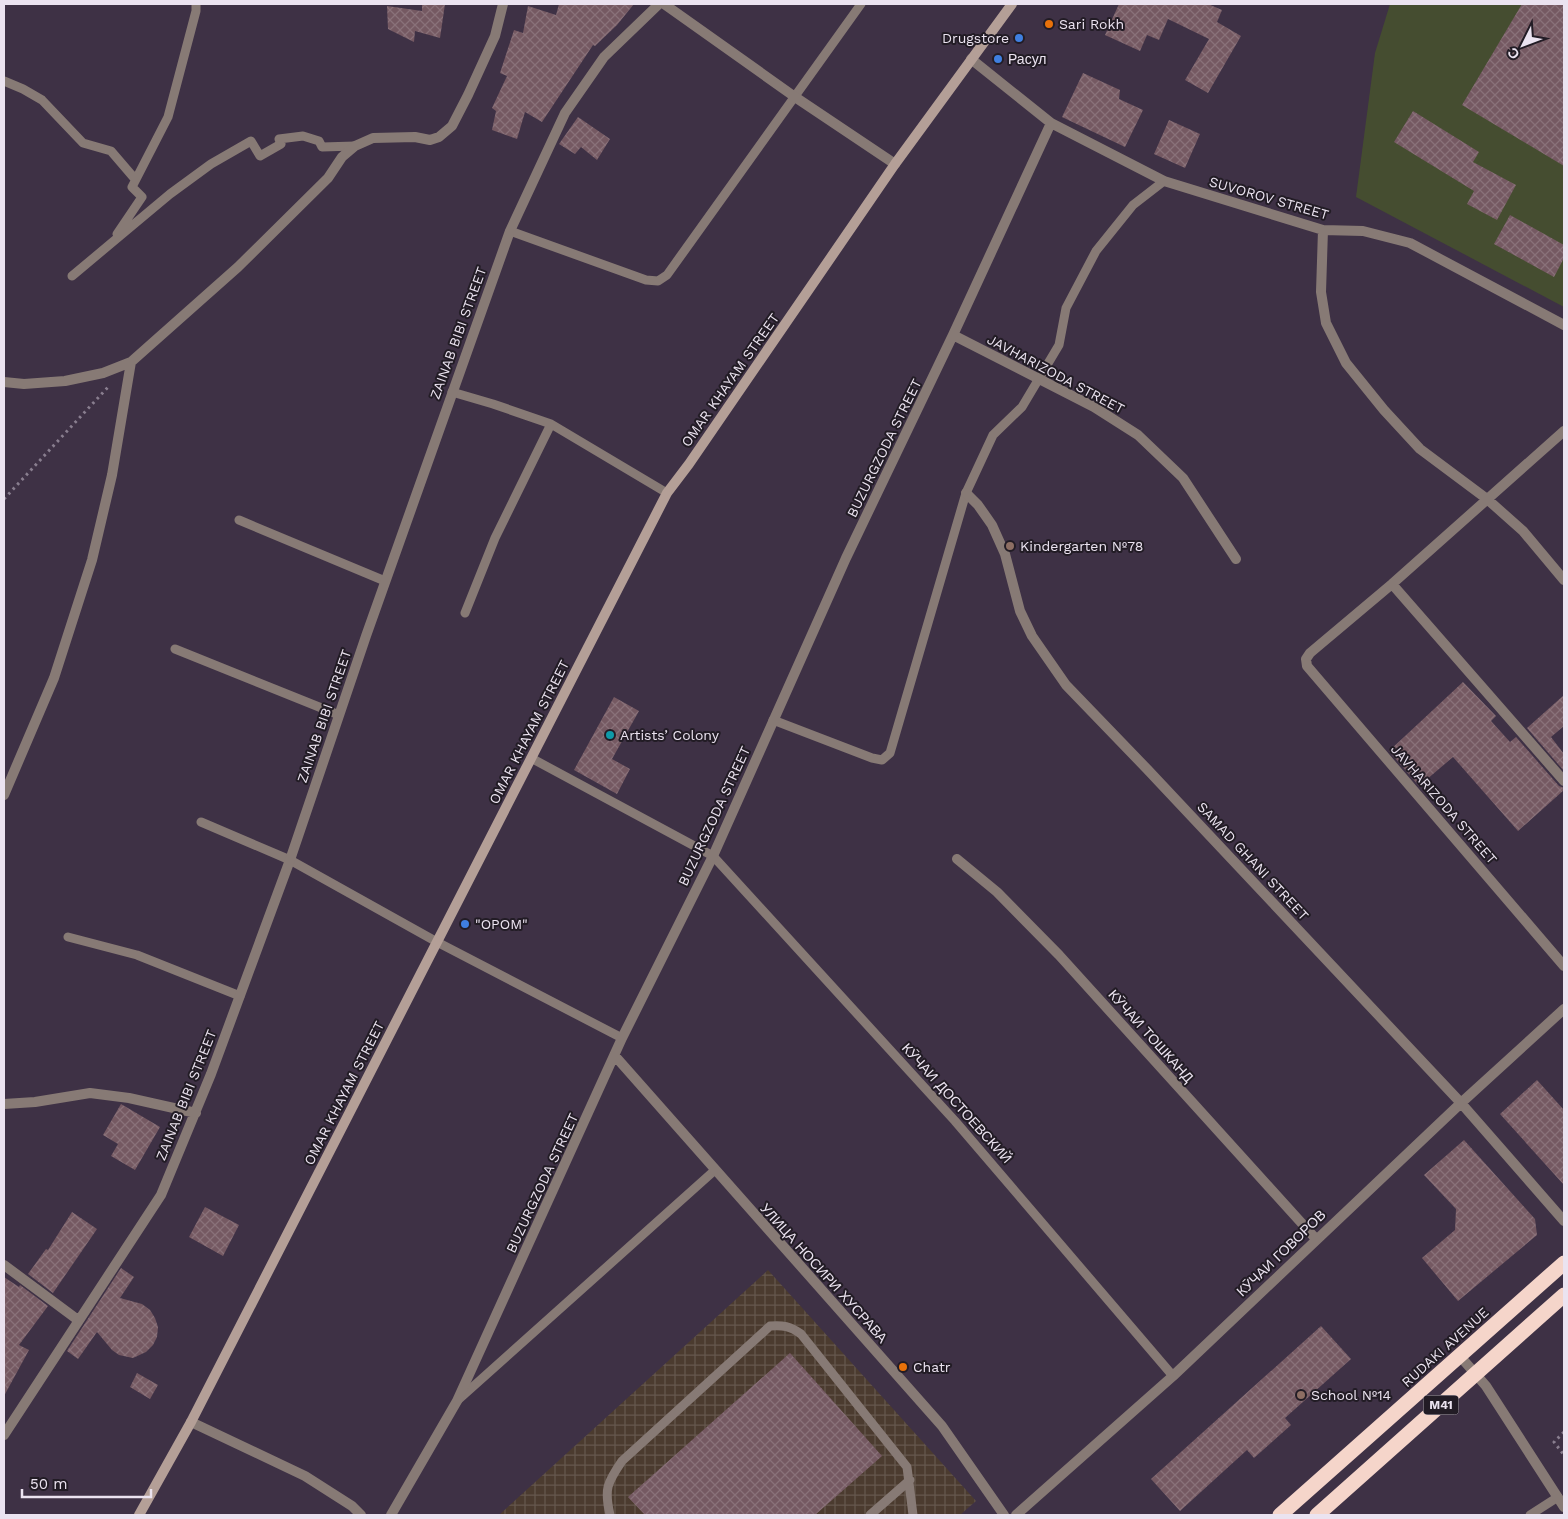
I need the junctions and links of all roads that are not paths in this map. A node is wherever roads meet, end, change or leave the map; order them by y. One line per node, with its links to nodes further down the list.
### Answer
1 (196, 4): 13 (lane)
2 (503, 4): 11 (street)
3 (659, 4): 16 (street, ZAINAB BIBI STREET)
4 (664, 4): 9 (street)
5 (861, 4): 9 (lane)
6 (1012, 4): 7 (main road, OMAR KHAYAM STREET)
7 (971, 59): 10 (street, SUVOROV STREET); 12 (main road, OMAR KHAYAM STREET)
8 (4, 81): 13 (lane)
9 (794, 97): 12 (street); 16 (lane)
10 (1050, 123): 14 (street, SUVOROV STREET); 20 (street, BUZURGZODA STREET)
11 (355, 146): 17 (lane); 21 (street)
12 (895, 164): 27 (main road, OMAR KHAYAM STREET)
13 (136, 179): 17 (lane)
14 (1164, 180): 15 (street, SUVOROV STREET); 22 (lane)
15 (1323, 230): 19 (street, SUVOROV STREET); 29 (street)
16 (510, 231): 24 (street, ZAINAB BIBI STREET)
17 (110, 244): 18 (lane)
18 (72, 276)
19 (1564, 325)
20 (953, 335): 22 (street, JAVHARIZODA STREET); 38 (street, BUZURGZODA STREET)
21 (131, 362): 23 (street); 41 (street)
22 (1039, 378): 28 (lane); 31 (street, JAVHARIZODA STREET)
23 (4, 382)
24 (452, 392): 25 (lane); 33 (street, ZAINAB BIBI STREET)
25 (551, 424): 27 (lane); 35 (lane)
26 (1564, 431): 29 (street)
27 (667, 492): 39 (main road, OMAR KHAYAM STREET)
28 (966, 493): 38 (lane); 53 (street, SAMAD GHANI STREET)
29 (1487, 499): 32 (street); 34 (street)
30 (239, 520): 33 (lane)
31 (1236, 559)
32 (1564, 580)
33 (385, 581): 37 (street, ZAINAB BIBI STREET)
34 (1392, 584): 40 (street); 48 (street, JAVHARIZODA STREET)
35 (464, 612)
36 (174, 649): 37 (lane)
37 (339, 715): 45 (street, ZAINAB BIBI STREET)
38 (773, 720): 43 (street, BUZURGZODA STREET)
39 (532, 758): 43 (lane, КӮЧАИ ДОСТОЕВСКИЙ); 47 (main road, OMAR KHAYAM STREET)
40 (1564, 780)
41 (4, 795)
42 (202, 822): 45 (lane)
43 (712, 856): 51 (street, BUZURGZODA STREET); 65 (lane, КӮЧАИ ДОСТОЕВСКИЙ)
44 (957, 859): 58 (street, КӮЧАИ ТОШКАНД)
45 (290, 860): 47 (lane); 49 (street, ZAINAB BIBI STREET)
46 (68, 937): 49 (lane)
47 (436, 942): 51 (lane); 67 (main road, OMAR KHAYAM STREET)
48 (1564, 966)
49 (240, 996): 55 (street, ZAINAB BIBI STREET)
50 (1564, 1009): 53 (street, КӮЧАИ ГОВОРОВ)
51 (622, 1038): 52 (street, BUZURGZODA STREET)
52 (615, 1056): 56 (street, УЛИЦА НОСИРИ ХУСРАВА); 66 (street, BUZURGZODA STREET)
53 (1461, 1103): 57 (street, SAMAD GHANI STREET); 58 (street, КӮЧАИ ГОВОРОВ)
54 (4, 1104): 55 (street)
55 (196, 1113): 62 (street, ZAINAB BIBI STREET)
56 (715, 1170): 66 (lane); 78 (street, УЛИЦА НОСИРИ ХУСРАВА)
57 (1564, 1221)
58 (1316, 1239): 65 (street, КӮЧАИ ГОВОРОВ)
59 (1564, 1262): 63 (highway, RUDAKI AVENUE)
60 (4, 1264): 62 (street)
61 (1564, 1295): 64 (highway, M41)
62 (78, 1320): 68 (street, ZAINAB BIBI STREET)
63 (1460, 1355): 64 (street); 80 (highway, RUDAKI AVENUE)
64 (1476, 1374): 70 (street); 81 (highway, M41)
65 (1173, 1376): 79 (street, КӮЧАИ ГОВОРОВ)
66 (457, 1401): 74 (street, BUZURGZODA STREET)
67 (191, 1422): 72 (main road, OMAR KHAYAM STREET); 73 (street)
68 (4, 1434)
69 (910, 1480): 75 (lane); 76 (lane); 77 (lane)
70 (1558, 1497): 71 (street); 82 (lane)
71 (1564, 1507)
72 (139, 1515)
73 (361, 1515)
74 (391, 1515)
75 (610, 1515)
76 (870, 1515)
77 (913, 1515)
78 (1004, 1515)
79 (1016, 1515)
80 (1280, 1515)
81 (1317, 1515)
82 (1530, 1515)

